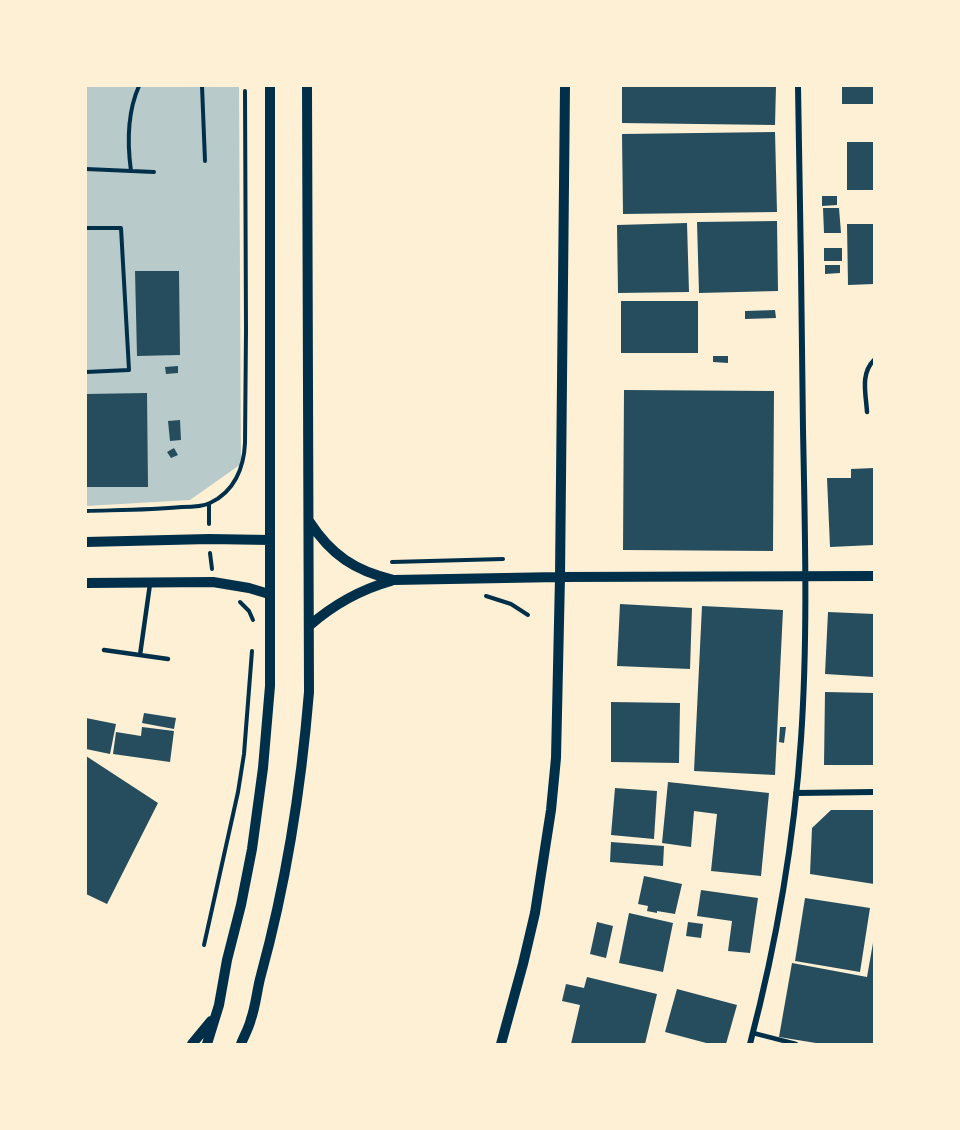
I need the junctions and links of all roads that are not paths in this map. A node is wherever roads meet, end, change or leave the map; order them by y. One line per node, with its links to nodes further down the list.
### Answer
1 (270, 86): 8 (street)
2 (308, 86): 7 (street)
3 (565, 86): 12 (street)
4 (798, 86): 10 (street)
5 (874, 360): 6 (lane)
6 (867, 412)
7 (308, 519): 13 (street); 17 (street)
8 (270, 540): 9 (street); 16 (street)
9 (86, 542)
10 (805, 576): 11 (street); 12 (street); 22 (street)
11 (874, 576)
12 (560, 577): 13 (street); 30 (street)
13 (394, 580): 17 (street)
14 (151, 582): 15 (street); 16 (street); 19 (lane)
15 (86, 583)
16 (270, 594): 23 (street)
17 (309, 626): 24 (street)
18 (104, 650): 19 (lane)
19 (140, 655): 20 (lane)
20 (168, 659)
21 (874, 792): 22 (street)
22 (796, 794): 25 (street)
23 (219, 1005): 26 (street); 27 (street)
24 (251, 1019): 28 (street); 29 (street)
25 (753, 1033): 31 (street); 32 (lane)
26 (192, 1044)
27 (207, 1044)
28 (241, 1044)
29 (251, 1044)
30 (501, 1044)
31 (750, 1044)
32 (796, 1044)

